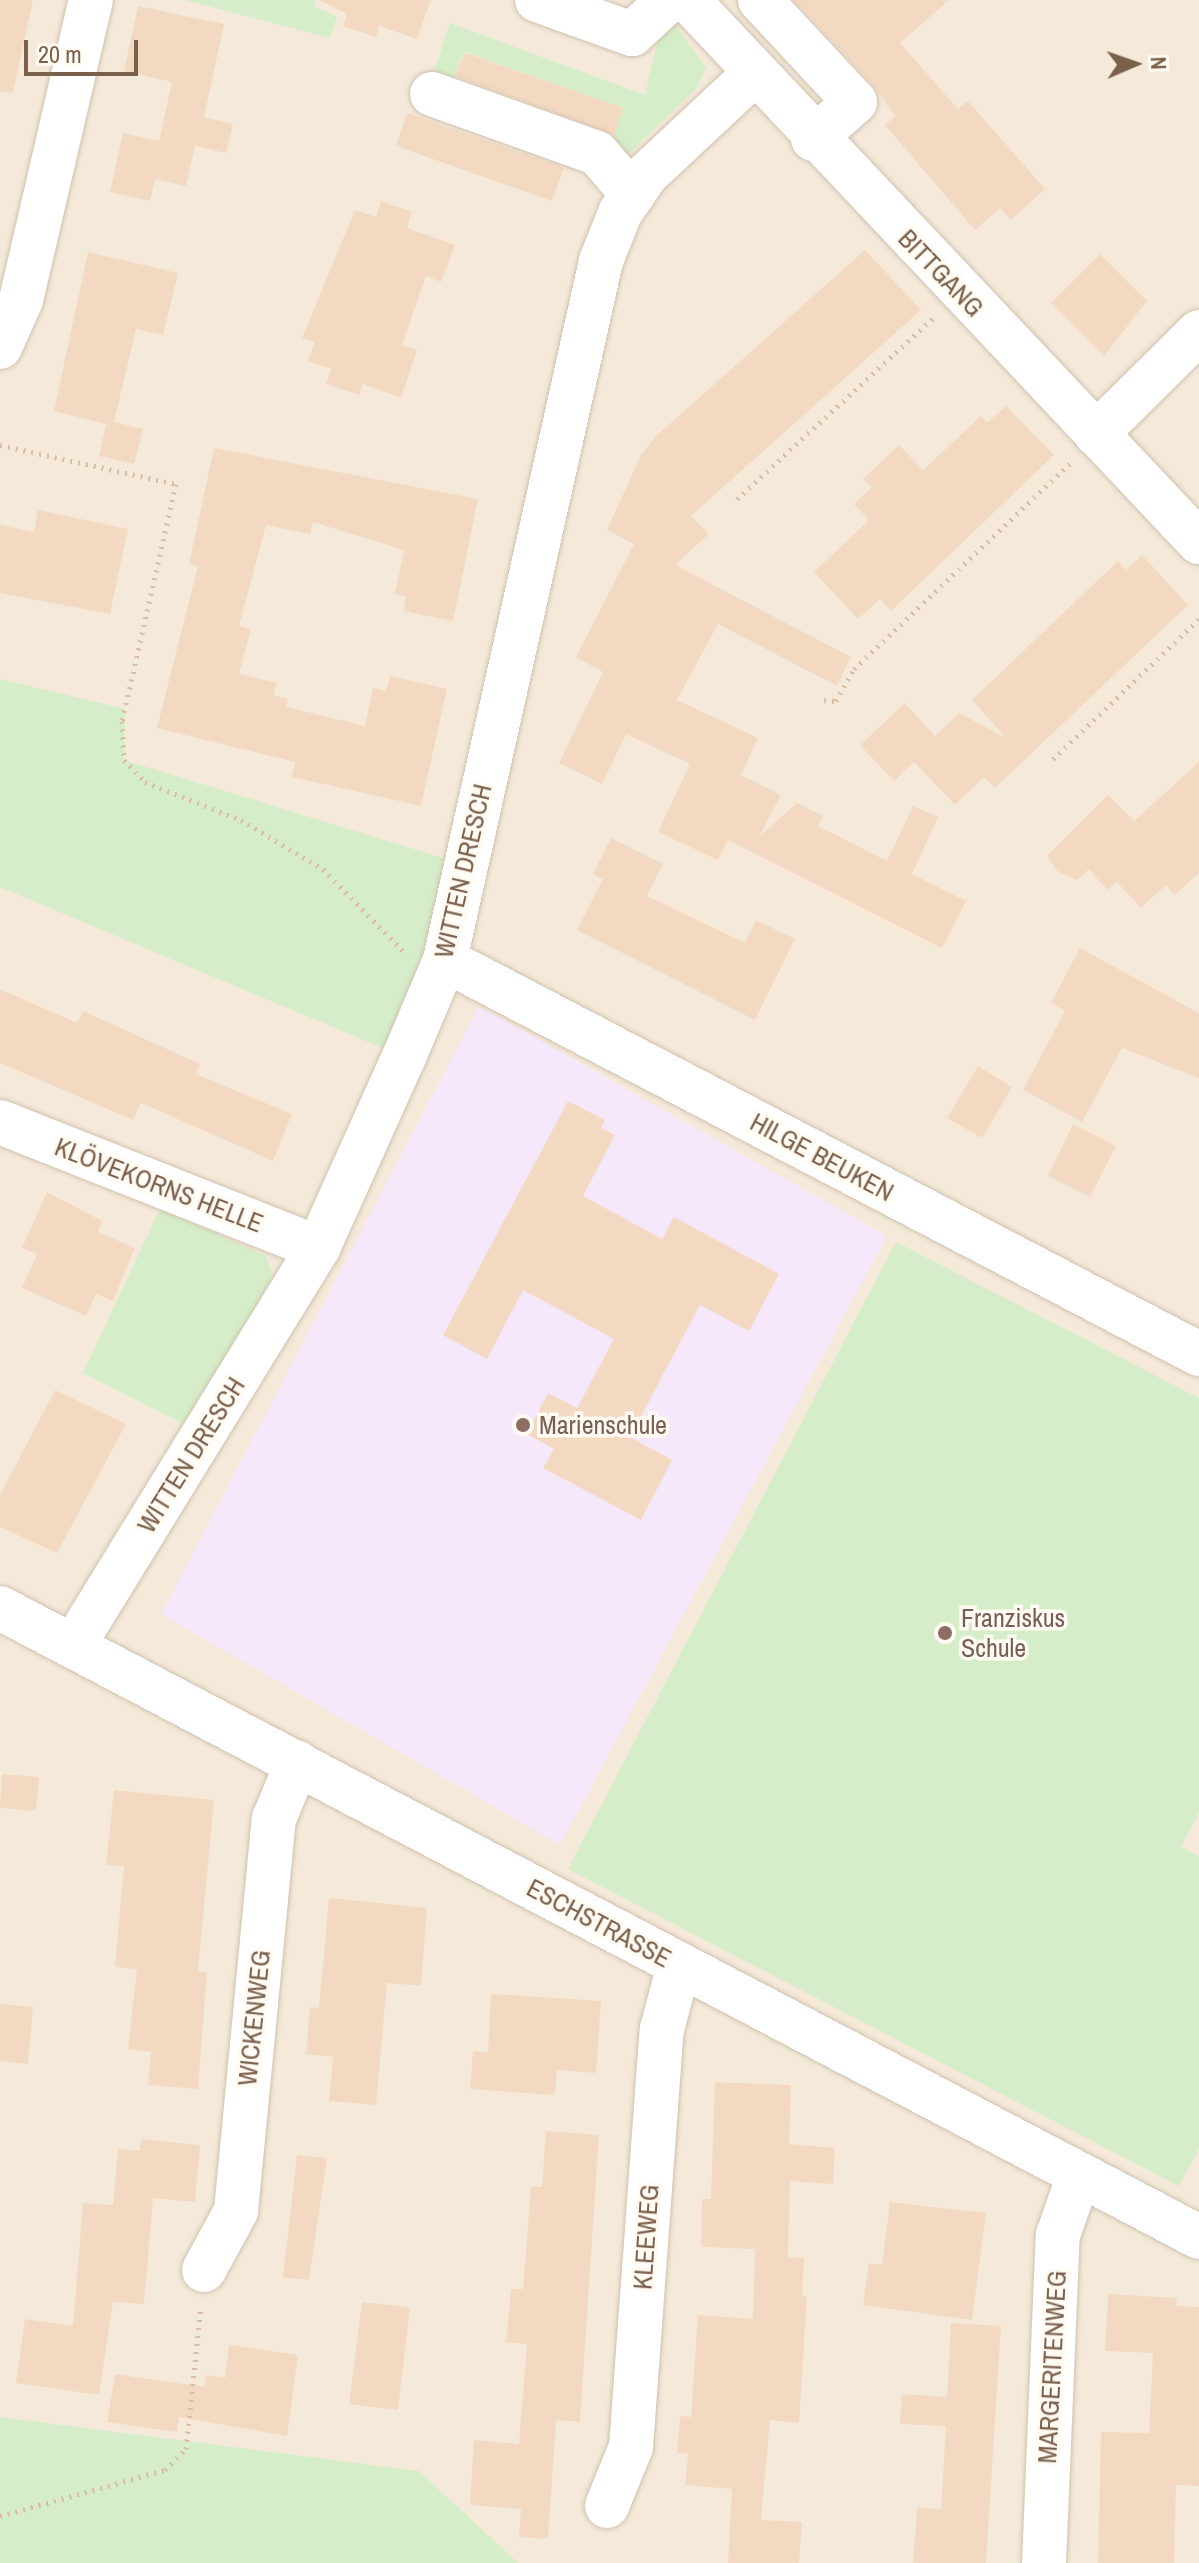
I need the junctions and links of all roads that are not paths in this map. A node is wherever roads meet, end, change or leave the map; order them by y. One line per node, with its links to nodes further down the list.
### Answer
1 (91, 0): 11 (street)
2 (537, 0): 3 (street)
3 (669, 0)
4 (688, 0): 6 (street, BITTGANG)
5 (760, 0): 8 (street)
6 (753, 75): 8 (street, BITTGANG); 9 (street, WITTEN DRESCH)
7 (432, 94): 9 (street)
8 (813, 139): 12 (street, BITTGANG)
9 (633, 195): 14 (street, WITTEN DRESCH)
10 (1199, 332): 12 (street)
11 (0, 347)
12 (1096, 434): 13 (street, BITTGANG)
13 (1199, 542)
14 (440, 972): 16 (street, WITTEN DRESCH); 17 (street, HILGE BEUKEN)
15 (0, 1122): 16 (street, KLÖVEKORNS HELLE)
16 (318, 1248): 19 (street, WITTEN DRESCH)
17 (1199, 1354)
18 (0, 1608): 19 (street, ESCHSTRASSE)
19 (75, 1643): 20 (street, ESCHSTRASSE)
20 (297, 1763): 21 (street, ESCHSTRASSE); 24 (street, WICKENWEG)
21 (679, 1965): 22 (street, ESCHSTRASSE); 25 (street, KLEEWEG)
22 (1079, 2175): 23 (street, ESCHSTRASSE); 26 (street, MARGERITENWEG)
23 (1199, 2237)
24 (204, 2270)
25 (607, 2506)
26 (1044, 2563)

